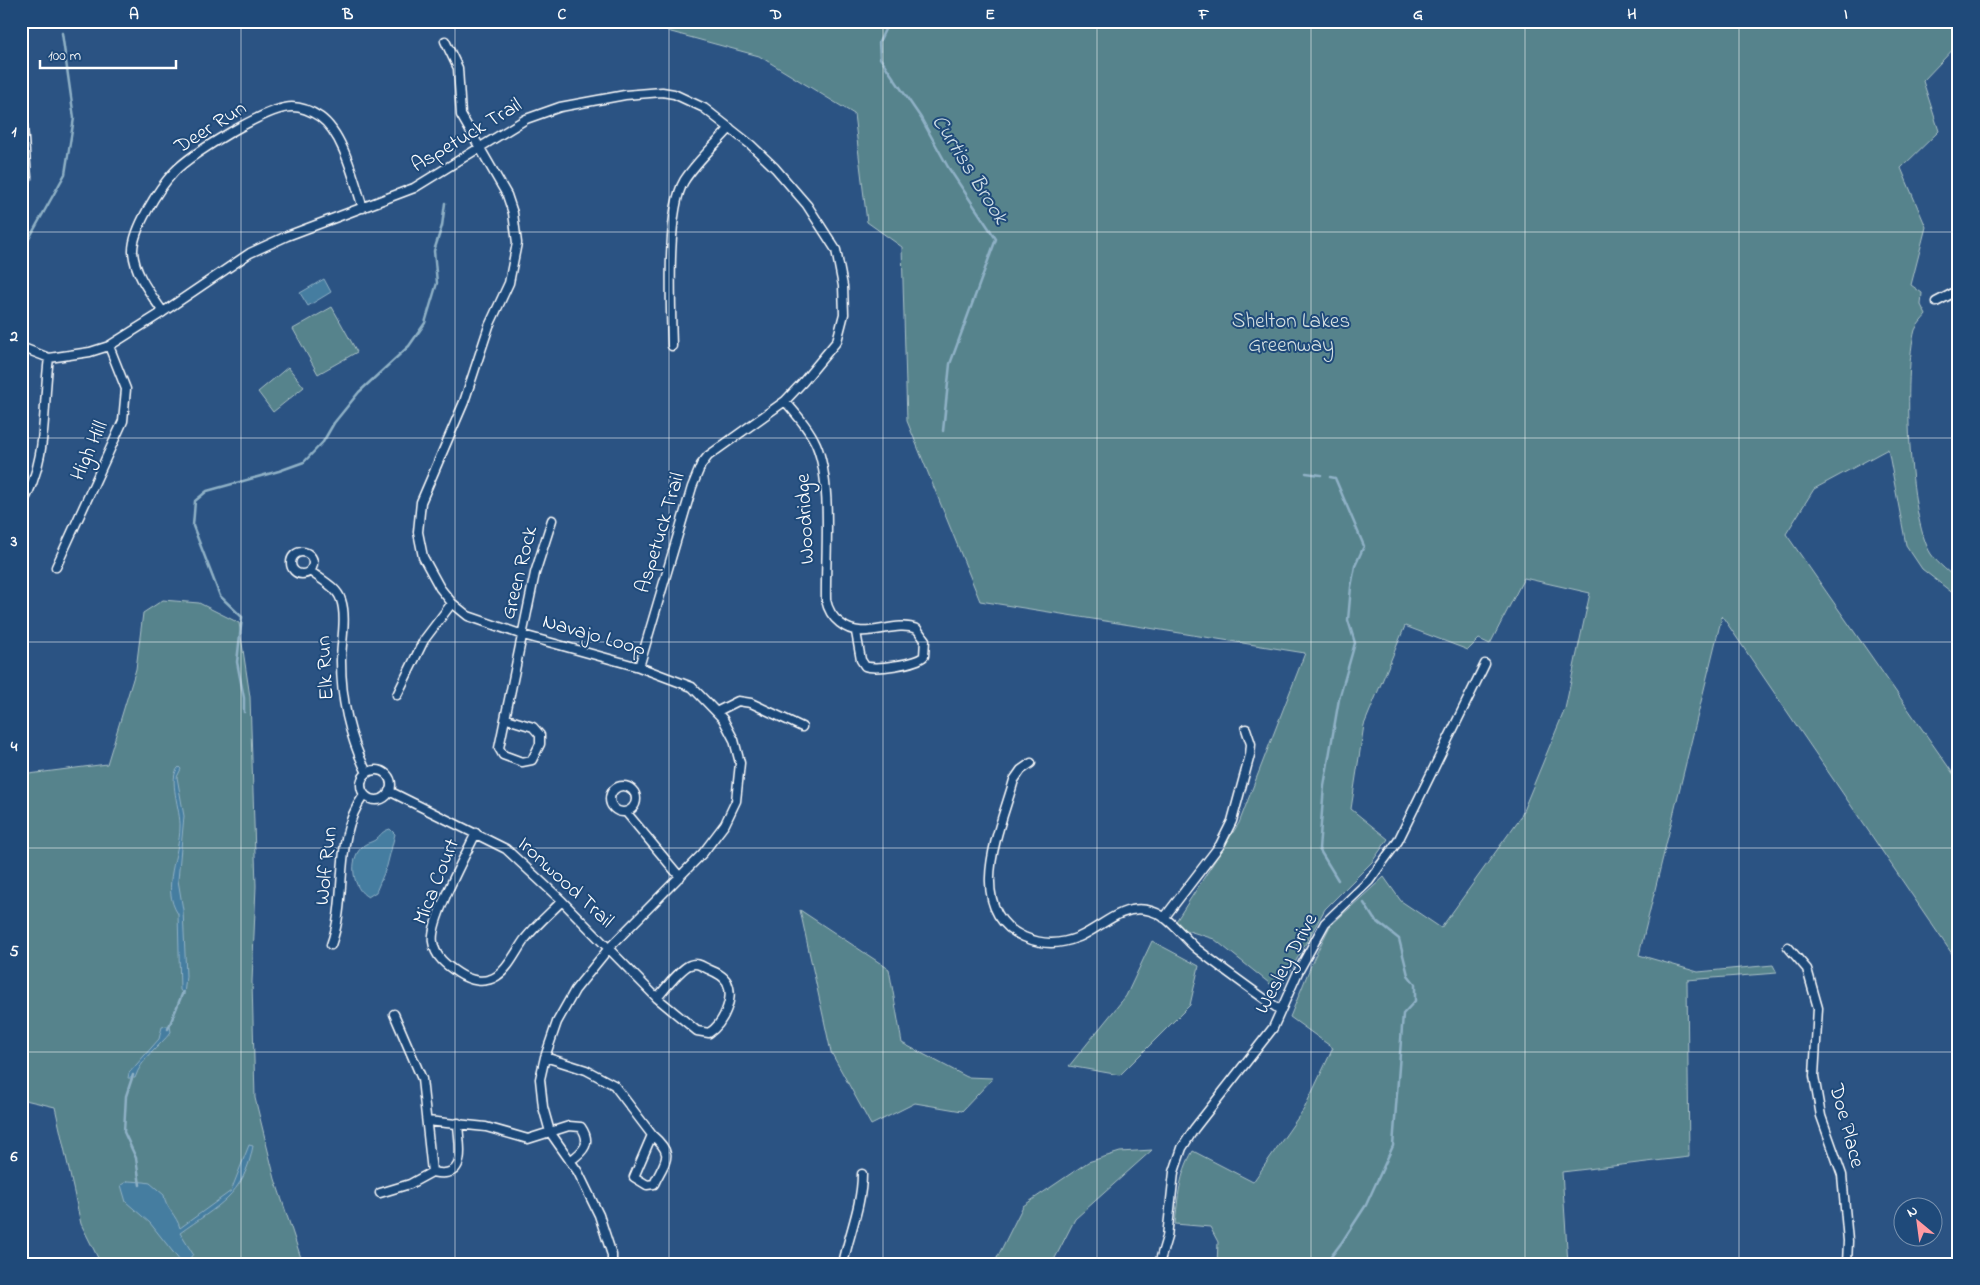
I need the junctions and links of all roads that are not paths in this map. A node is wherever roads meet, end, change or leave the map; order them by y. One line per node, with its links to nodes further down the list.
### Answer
1 (444, 41): 4 (street, Navajo Loop)
2 (22, 113): 5 (street)
3 (730, 128): 4 (street, Aspetuck Trail); 11 (street); 14 (street, Aspetuck Trail)
4 (480, 146): 6 (street, Aspetuck Trail); 19 (street, Navajo Loop)
5 (21, 189)
6 (363, 208): 9 (street, Aspetuck Trail); 9 (street, Deer Run)
7 (1959, 290): 8 (street)
8 (1936, 302)
9 (164, 312): 10 (street, Aspetuck Trail)
10 (109, 346): 13 (street, Aspetuck Trail); 17 (street, High Hill)
11 (672, 346)
12 (21, 347): 13 (street, Aspetuck Trail)
13 (49, 358): 15 (street)
14 (784, 401): 20 (street, Woodridge); 23 (street, Aspetuck Trail)
15 (21, 506)
16 (552, 520): 21 (street, Green Rock)
17 (56, 567)
18 (310, 571): 30 (street, Elk Run)
19 (452, 602): 21 (street, Navajo Loop); 24 (street)
20 (856, 632): 20 (street)
21 (523, 635): 23 (street, Navajo Loop); 26 (street, Green Rock)
22 (1484, 664): 42 (street, Wesley Drive)
23 (639, 667): 25 (street, Navajo Loop)
24 (397, 695)
25 (718, 712): 27 (street); 35 (street, Navajo Loop)
26 (507, 719): 26 (street)
27 (802, 727)
28 (1246, 729): 37 (street)
29 (1031, 763): 37 (street)
30 (367, 773): 31 (street); 32 (street)
31 (389, 791): 32 (street); 34 (street, Ironwood Trail)
32 (364, 795): 38 (street, Wolf Run)
33 (626, 812): 35 (street)
34 (476, 833): 36 (street, Ironwood Trail); 36 (street, Mica Court)
35 (680, 877): 40 (street, Navajo Loop)
36 (562, 901): 40 (street, Ironwood Trail)
37 (1164, 918): 42 (street)
38 (332, 945)
39 (1788, 947): 56 (street, Doe Place)
40 (609, 948): 41 (street, Ironwood Trail); 44 (street, Navajo Loop)
41 (657, 998): 41 (street)
42 (1280, 1010): 55 (street, Wesley Drive)
43 (394, 1014): 45 (street)
44 (546, 1057): 47 (street, Navajo Loop); 48 (street)
45 (427, 1121): 46 (street); 50 (street)
46 (458, 1123): 47 (street); 50 (street)
47 (550, 1132): 49 (street, Navajo Loop); 49 (street)
48 (652, 1135): 48 (street)
49 (570, 1161): 53 (street, Navajo Loop)
50 (432, 1172): 52 (street)
51 (862, 1174): 54 (street)
52 (380, 1193)
53 (612, 1264)
54 (843, 1264)
55 (1159, 1264)
56 (1847, 1264)

